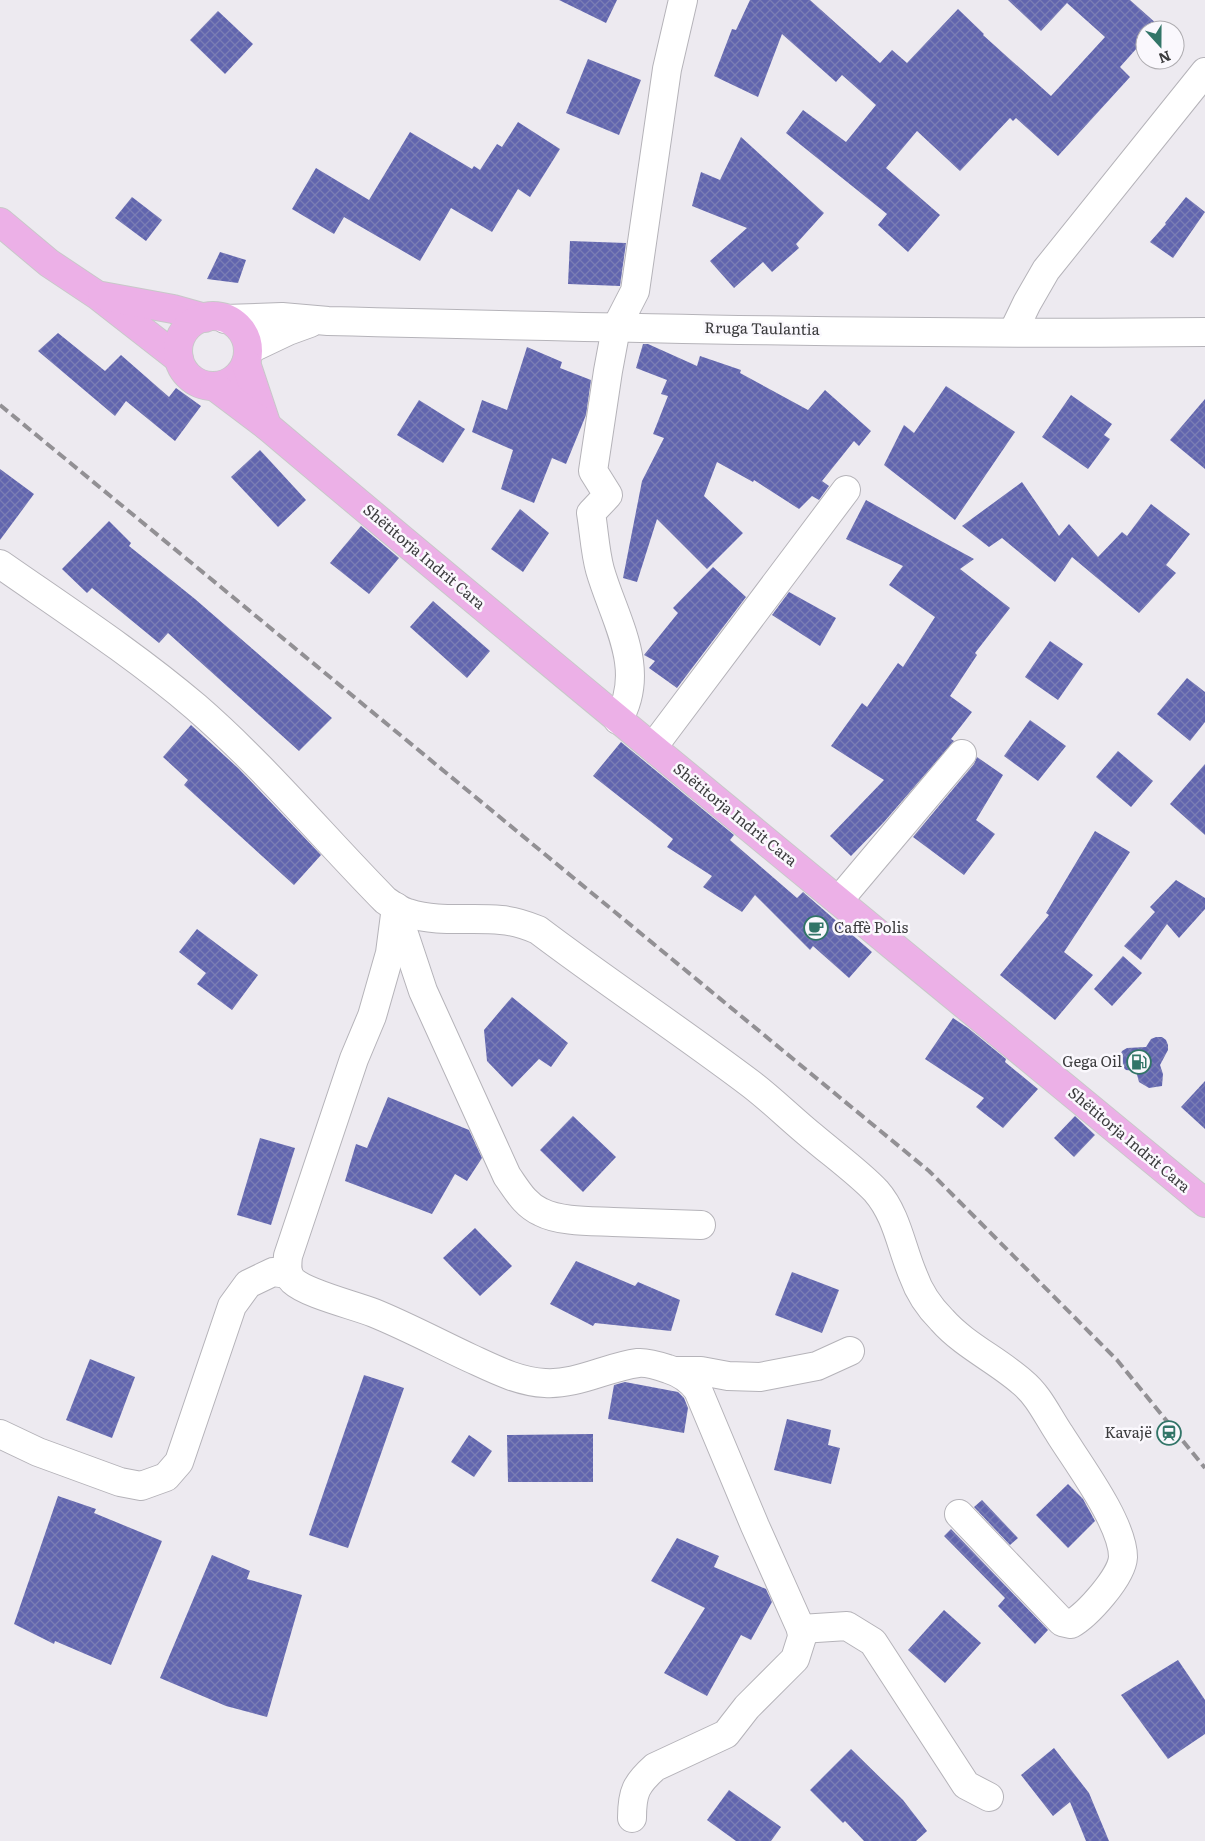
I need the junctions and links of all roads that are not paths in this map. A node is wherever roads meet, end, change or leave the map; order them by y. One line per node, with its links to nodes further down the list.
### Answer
1 (684, 0): 7 (street)
2 (1205, 72): 8 (street)
3 (0, 222): 4 (main road)
4 (96, 295): 5 (main road); 11 (main road)
5 (215, 318): 6 (street, Rruga Taulantia); 10 (main road); 11 (main road)
6 (318, 320): 7 (street, Rruga Taulantia); 10 (street, Rruga Taulantia)
7 (616, 328): 8 (street, Rruga Taulantia); 16 (street)
8 (1014, 332): 9 (street, Rruga Taulantia)
9 (1205, 332)
10 (247, 357): 12 (main road); 13 (main road)
11 (179, 359): 12 (main road)
12 (214, 386): 13 (main road, Shëtitorja Indrit Cara)
13 (267, 426): 16 (main road, Shëtitorja Indrit Cara)
14 (846, 490): 17 (street)
15 (0, 564): 20 (street)
16 (618, 720): 17 (main road, Shëtitorja Indrit Cara)
17 (653, 747): 19 (main road, Shëtitorja Indrit Cara)
18 (962, 754): 19 (street)
19 (839, 900): 21 (main road, Shëtitorja Indrit Cara)
20 (396, 907): 22 (street); 23 (street); 27 (street)
21 (1205, 1203)
22 (702, 1225)
23 (288, 1274): 25 (street); 26 (street)
24 (850, 1351): 25 (street)
25 (675, 1371): 28 (street)
26 (0, 1434)
27 (959, 1514)
28 (801, 1629): 29 (street); 30 (street)
29 (989, 1797)
30 (632, 1818)

